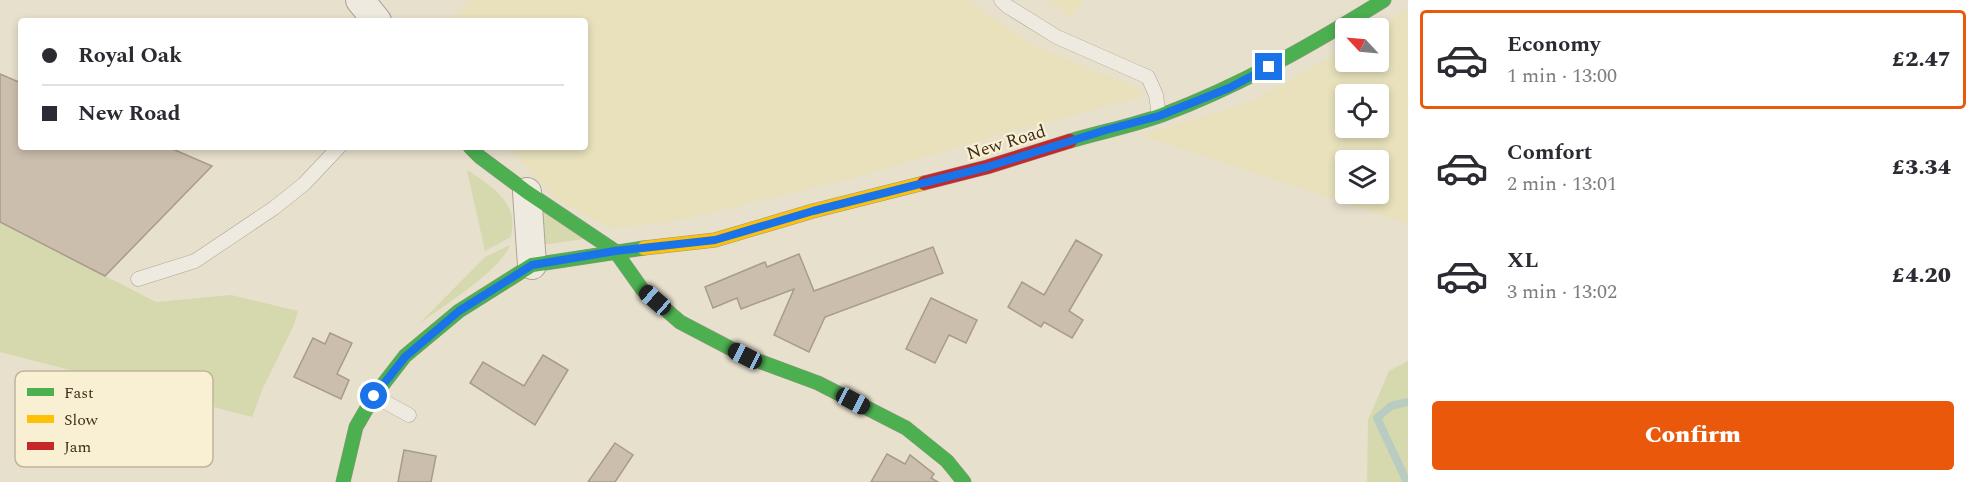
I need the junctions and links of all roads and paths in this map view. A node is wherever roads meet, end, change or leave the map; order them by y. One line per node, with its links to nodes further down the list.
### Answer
1 (360, 0): 4 (street)
2 (1001, 0): 5 (lane)
3 (1384, 0): 5 (main road, New Road)
4 (375, 18)
5 (1159, 116): 9 (main road, New Road)
6 (336, 150): 11 (lane)
7 (473, 150): 8 (main road)
8 (527, 192): 9 (main road); 10 (street)
9 (615, 251): 10 (main road, New Road); 15 (main road)
10 (532, 265): 12 (main road)
11 (138, 279)
12 (374, 396): 13 (lane); 14 (main road)
13 (409, 415)
14 (343, 482)
15 (964, 482)

